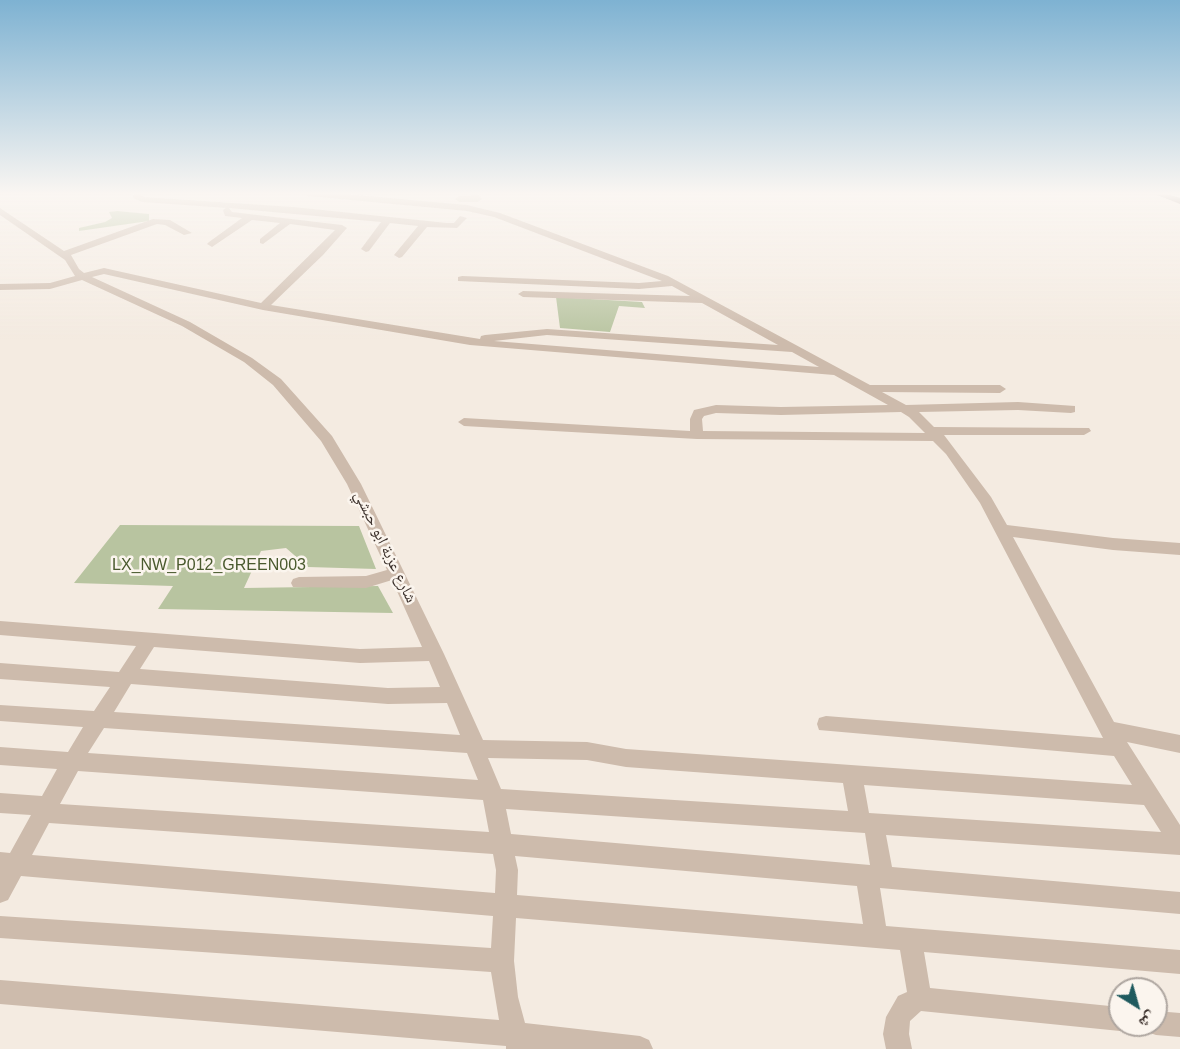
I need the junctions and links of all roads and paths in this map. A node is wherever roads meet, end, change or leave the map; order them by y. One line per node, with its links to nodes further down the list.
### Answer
1 (46, 242): 10 (street, شارع عزبة ابو حبشي)
2 (98, 242): 10 (street)
3 (215, 242): 8 (street)
4 (330, 242): 18 (street)
5 (371, 242): 9 (street)
6 (410, 242): 11 (street)
7 (561, 242): 14 (street)
8 (212, 244)
9 (366, 249)
10 (64, 254): 12 (street, شارع عزبة ابو حبشي)
11 (399, 255)
12 (83, 277): 15 (street); 18 (street); 32 (street, شارع عزبة ابو حبشي)
13 (462, 279): 14 (street)
14 (674, 283): 17 (street)
15 (0, 287)
16 (523, 294): 17 (street)
17 (704, 300): 20 (street)
18 (263, 307): 19 (street)
19 (470, 342): 20 (street); 21 (street)
20 (796, 350): 21 (street)
21 (839, 372): 22 (street)
22 (869, 387): 23 (street); 24 (street)
23 (1000, 389)
24 (903, 406): 25 (street); 28 (street); 29 (street)
25 (1071, 409)
26 (464, 422): 29 (street)
27 (1084, 431): 28 (street)
28 (937, 434): 29 (street); 30 (street)
29 (697, 435)
30 (1001, 530): 31 (street); 43 (street)
31 (1180, 549)
32 (397, 573): 33 (street); 36 (street, شارع عزبة ابو حبشي)
33 (299, 583)
34 (0, 628): 35 (street)
35 (149, 640): 36 (street); 38 (street)
36 (435, 654): 39 (street, شارع عزبة ابو حبشي)
37 (0, 671): 38 (street)
38 (125, 678): 39 (street); 41 (street)
39 (453, 695): 45 (street, شارع عزبة ابو حبشي)
40 (0, 713): 41 (street)
41 (99, 720): 45 (street); 48 (street)
42 (826, 724): 46 (street)
43 (1108, 729): 44 (street); 46 (street)
44 (1180, 744)
45 (476, 747): 49 (street); 50 (street, شارع عزبة ابو حبشي)
46 (1120, 748): 51 (street)
47 (0, 756): 48 (street)
48 (72, 762): 50 (street); 53 (street)
49 (852, 774): 51 (street); 54 (street)
50 (493, 794): 54 (street); 55 (street, شارع عزبة ابو حبشي)
51 (1150, 796): 56 (street)
52 (0, 803): 53 (street)
53 (46, 809): 55 (street); 57 (street)
54 (867, 823): 56 (street); 58 (street)
55 (504, 844): 58 (street); 61 (street, شارع عزبة ابو حبشي)
56 (1180, 844)
57 (8, 863): 59 (street); 61 (street)
58 (875, 877): 60 (street); 63 (street)
59 (0, 892)
60 (1180, 903)
61 (505, 904): 63 (street); 65 (street, شارع عزبة ابو حبشي)
62 (0, 927): 65 (street)
63 (876, 936): 64 (street)
64 (910, 939): 66 (street); 68 (street)
65 (502, 961): 70 (street, شارع عزبة ابو حبشي)
66 (1180, 962)
67 (0, 992): 70 (street)
68 (920, 999): 69 (street); 72 (street)
69 (1108, 1018)
70 (517, 1041): 71 (street)
71 (640, 1049)
72 (898, 1049)

